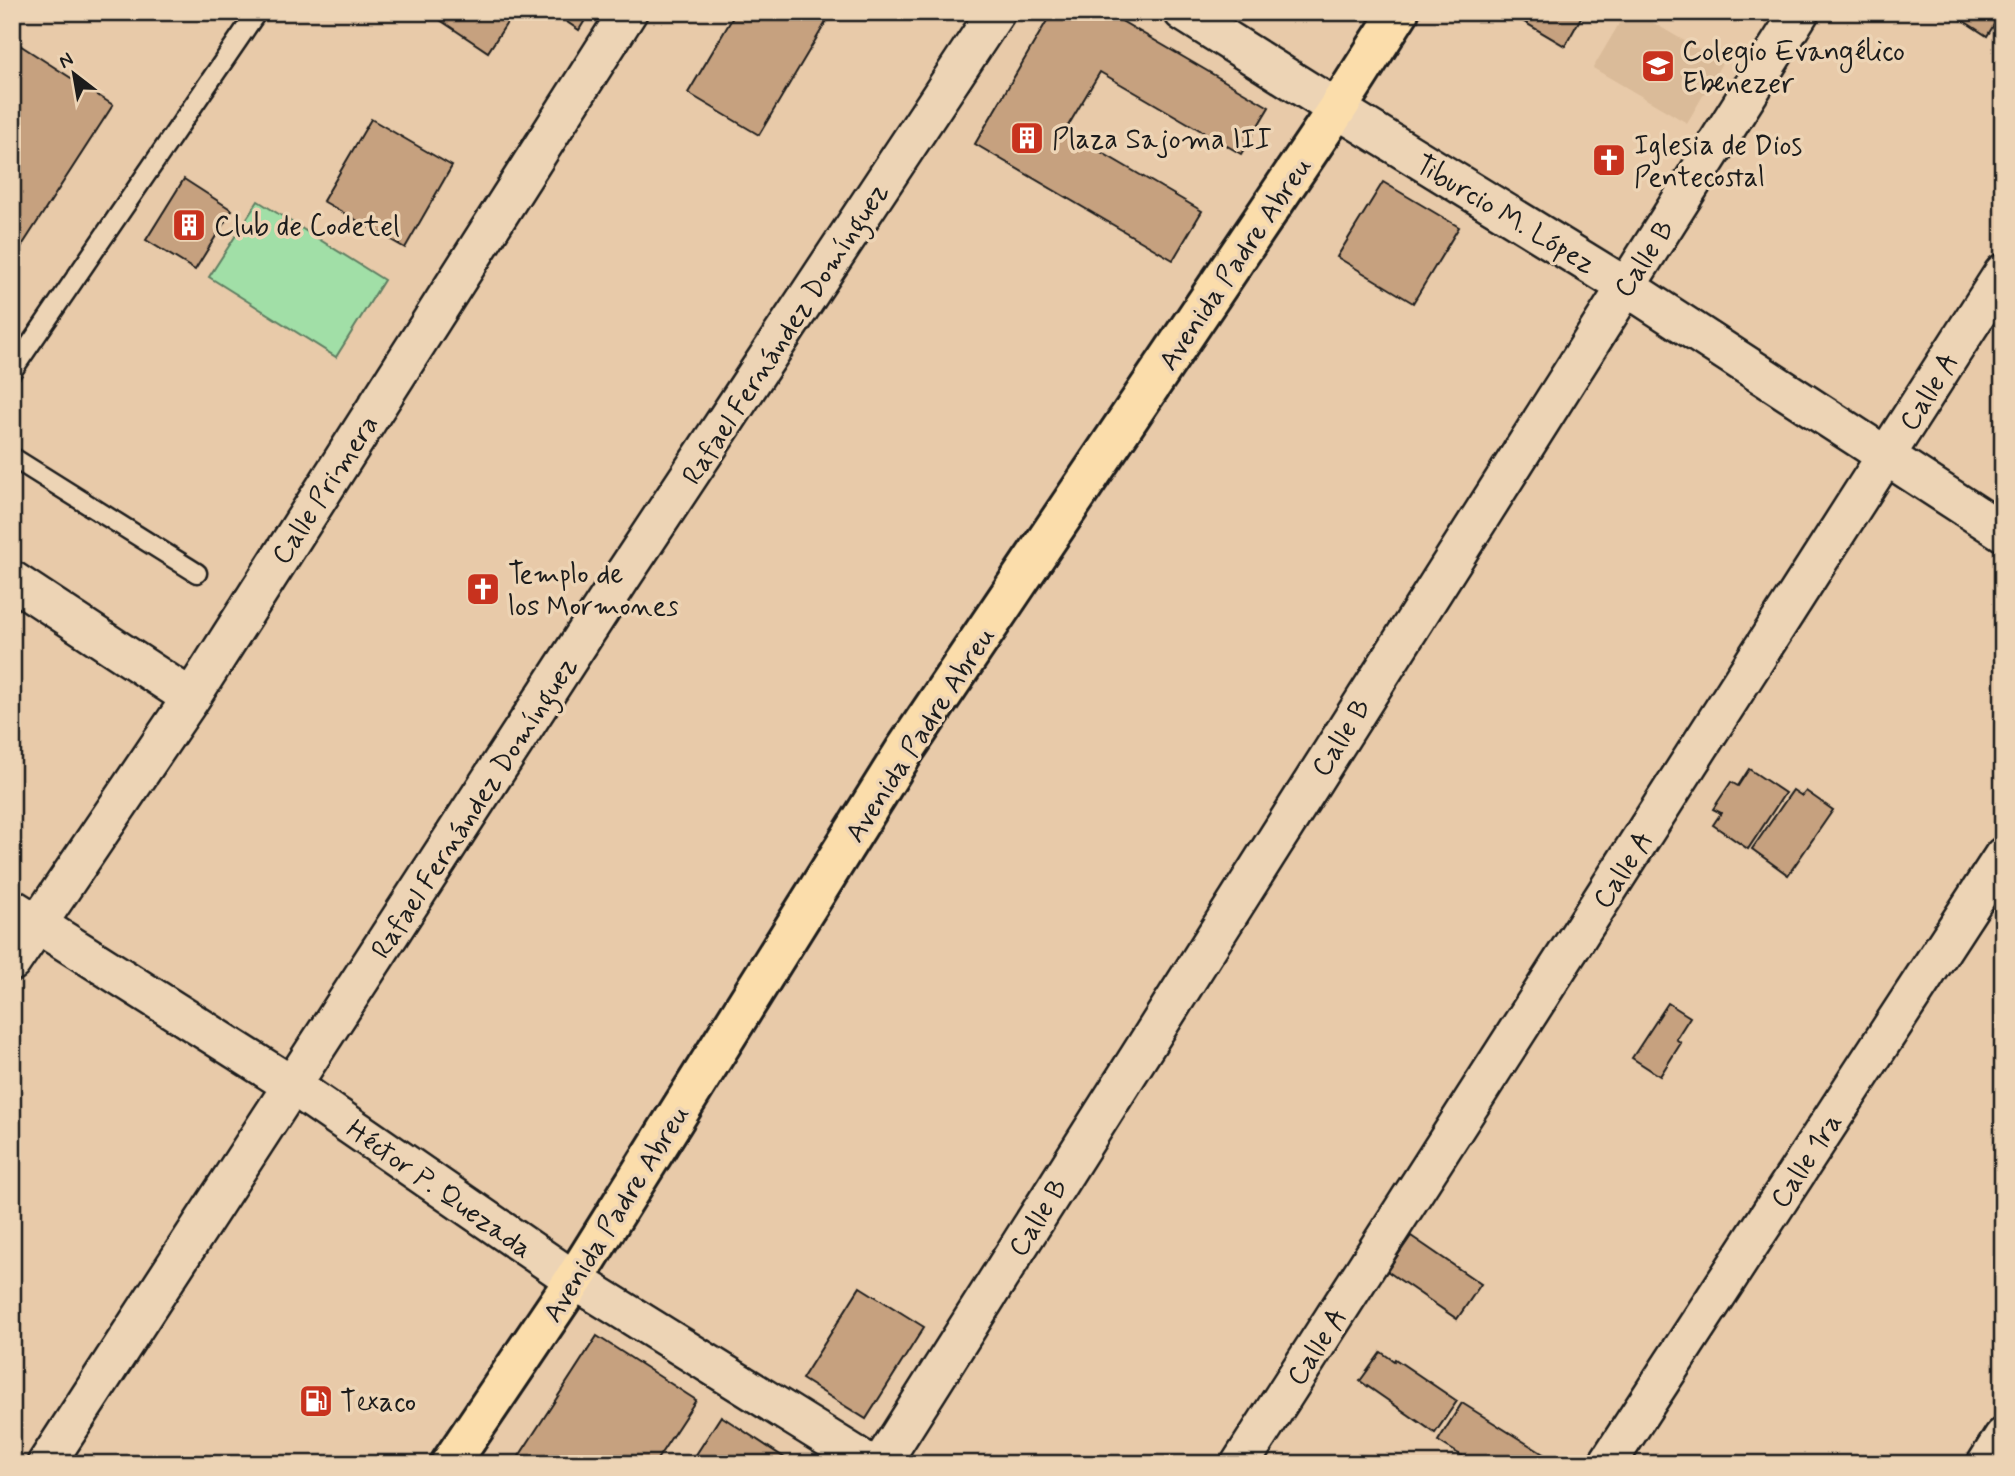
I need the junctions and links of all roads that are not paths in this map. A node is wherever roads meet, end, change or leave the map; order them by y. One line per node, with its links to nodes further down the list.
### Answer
1 (257, 12): 10 (lane)
2 (628, 12): 16 (street, Calle Primera)
3 (996, 12): 20 (street, Rafael Fernández Domínguez)
4 (1183, 12): 7 (street, Tiburcio M. López)
5 (1399, 12): 7 (main road, Avenida Padre Abreu)
6 (1800, 12): 9 (street, Calle B)
7 (1337, 109): 9 (street, Tiburcio M. López); 21 (main road, Avenida Padre Abreu)
8 (2003, 274): 11 (street, Calle A)
9 (1625, 286): 11 (street, Tiburcio M. López); 26 (street, Calle B)
10 (12, 371)
11 (1887, 456): 13 (street, Tiburcio M. López); 27 (street, Calle A)
12 (12, 457): 14 (lane)
13 (2003, 532)
14 (197, 573)
15 (12, 580): 16 (street)
16 (191, 698): 18 (street, Calle Primera)
17 (2003, 856): 28 (street, Calle 1ra)
18 (24, 916): 19 (street, Calle Primera); 20 (street, Héctor P. Quezada)
19 (12, 962)
20 (293, 1086): 21 (street, Héctor P. Quezada); 23 (street, Rafael Fernández Domínguez)
21 (574, 1280): 24 (main road, Avenida Padre Abreu); 25 (street, Héctor P. Quezada)
22 (2003, 1437): 29 (street)
23 (46, 1464)
24 (450, 1464)
25 (870, 1464)
26 (881, 1464)
27 (1240, 1464)
28 (1607, 1464)
29 (1986, 1464)

